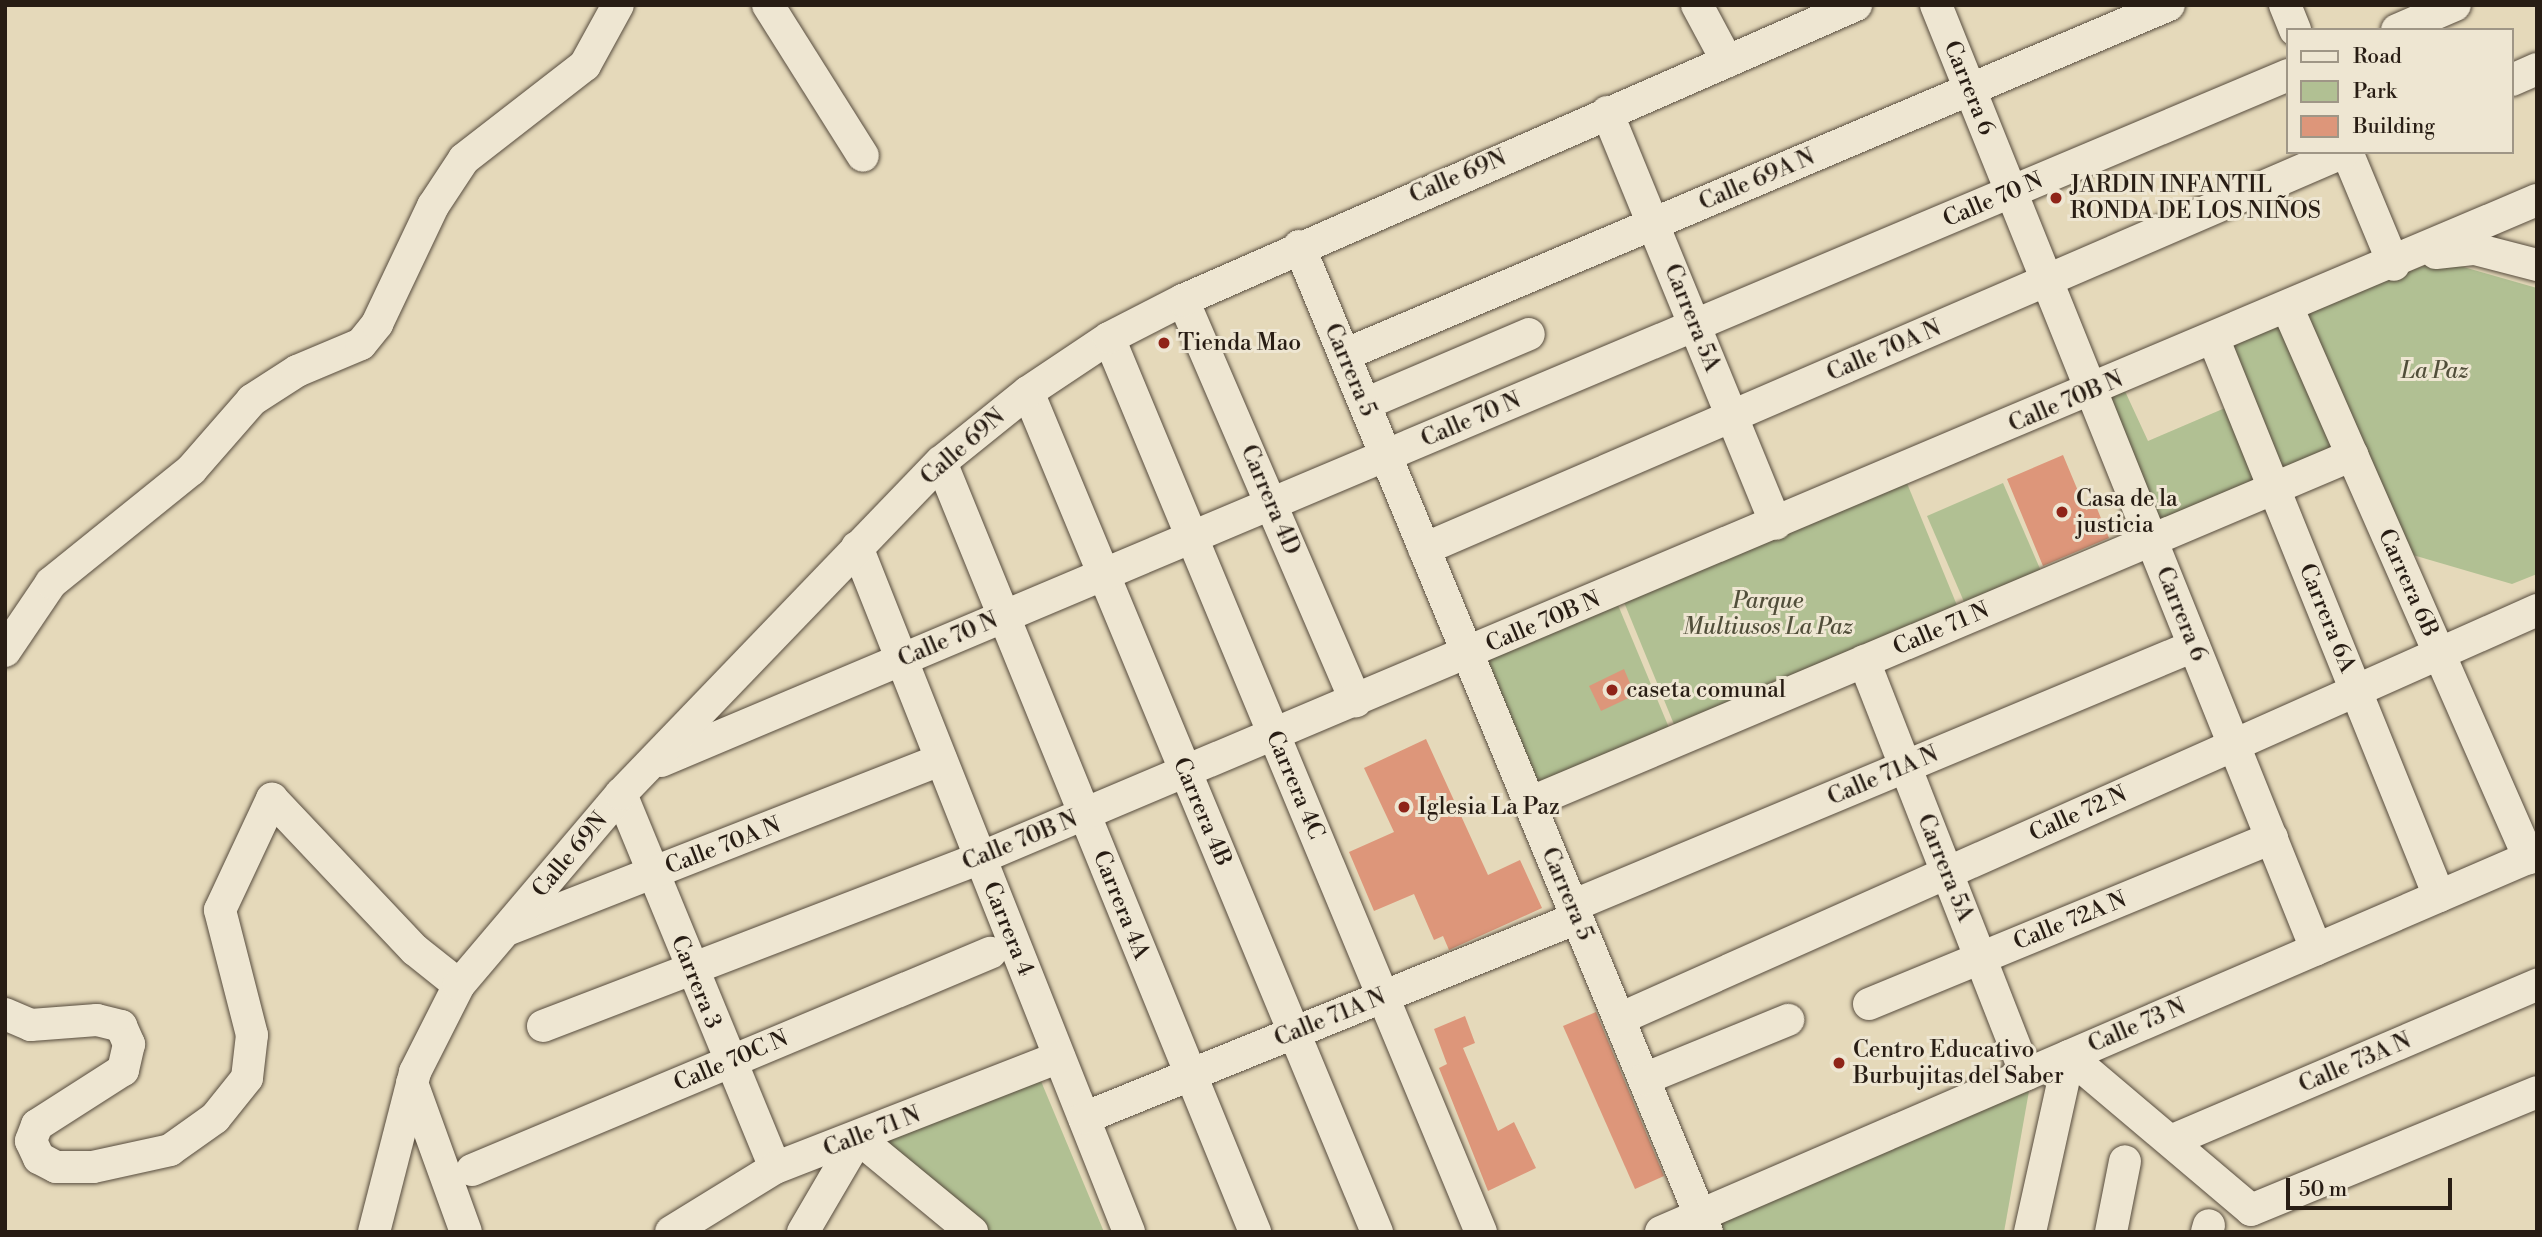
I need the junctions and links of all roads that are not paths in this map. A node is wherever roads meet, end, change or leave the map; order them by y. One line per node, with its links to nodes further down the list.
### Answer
1 (618, 5): 52 (street)
2 (768, 5): 19 (street)
3 (1697, 5): 11 (street)
4 (1856, 5): 11 (street, Calle 69N)
5 (1936, 5): 15 (street, Carrera 6)
6 (2169, 5): 15 (street, Calle 69A N)
7 (2285, 5): 9 (street)
8 (2455, 5): 10 (street)
9 (2294, 28)
10 (2402, 28)
11 (1727, 61): 16 (street, Calle 69N)
12 (2537, 69): 14 (street)
13 (2286, 76): 20 (street, Calle 70 N)
14 (2514, 79)
15 (1970, 90): 20 (street, Carrera 6); 22 (street, Calle 69A N)
16 (1607, 112): 22 (street, Carrera 5A); 23 (street, Calle 69N)
17 (2341, 154): 26 (street, Calle 70A N)
18 (2347, 154): 24 (street)
19 (863, 156)
20 (2011, 192): 26 (street, Carrera 6); 29 (street, Calle 70 N)
21 (2537, 200): 24 (street, Calle 70B N)
22 (1653, 224): 29 (street, Carrera 5A); 33 (street, Calle 69A N)
23 (1299, 246): 27 (street, Calle 69N); 33 (street, Carrera 5)
24 (2394, 265): 25 (street); 28 (street, Calle 70B N)
25 (2537, 265)
26 (2047, 281): 35 (street, Carrera 6); 37 (street, Calle 70A N)
27 (1183, 300): 31 (street, Calle 69N); 42 (street, Carrera 4D)
28 (2288, 309): 32 (street, Calle 70B N); 39 (street, Carrera 6B)
29 (1695, 326): 37 (street, Carrera 5A); 38 (street, Calle 70 N)
30 (1529, 334): 36 (street)
31 (1110, 338): 34 (street, Calle 69N); 44 (street, Carrera 4C)
32 (2214, 340): 35 (street, Calle 70B N); 41 (street, Carrera 6A)
33 (1344, 355): 36 (street, Carrera 5)
34 (1028, 392): 40 (street, Calle 69N); 48 (street, Carrera 4B)
35 (2092, 392): 43 (street, Calle 70B N); 45 (street, Carrera 6)
36 (1365, 404): 38 (street, Carrera 5)
37 (1732, 416): 43 (street, Carrera 5A); 47 (street, Calle 70A N)
38 (1386, 455): 42 (street, Calle 70 N); 47 (street, Carrera 5)
39 (2353, 455): 41 (street, Calle 71 N); 54 (street, Carrera 6B)
40 (941, 462): 46 (street, Calle 69N); 50 (street, Carrera 4A)
41 (2274, 488): 45 (street, Calle 71 N); 57 (street, Carrera 6A)
42 (1272, 503): 44 (street, Calle 70 N); 58 (street, Carrera 4D)
43 (1776, 524): 53 (street, Calle 70B N)
44 (1192, 537): 48 (street, Calle 70 N); 59 (street, Carrera 4C)
45 (2151, 540): 51 (street, Carrera 6); 56 (street, Calle 71 N)
46 (857, 547): 55 (street, Carrera 4); 62 (street, Calle 69N)
47 (1424, 549): 53 (street, Carrera 5)
48 (1104, 574): 50 (street, Calle 70 N); 64 (street, Carrera 4B)
49 (2537, 610): 54 (street, Calle 72 N)
50 (1004, 617): 55 (street, Calle 70 N); 67 (street, Carrera 4A)
51 (2194, 646): 60 (street, Carrera 6); 63 (street, Calle 71A N)
52 (5, 652)
53 (1468, 653): 58 (street, Calle 70B N); 66 (street, Carrera 5)
54 (2439, 653): 57 (street, Calle 72 N); 69 (street, Carrera 6B)
55 (901, 660): 61 (street, Carrera 4); 62 (street, Calle 70 N)
56 (1864, 661): 63 (street, Carrera 5A); 66 (street, Calle 71 N)
57 (2356, 690): 60 (street, Calle 72 N); 73 (street, Carrera 6A)
58 (1356, 701): 59 (street, Calle 70B N)
59 (1274, 735): 64 (street, Calle 70B N); 82 (street, Carrera 4C)
60 (2234, 745): 68 (street, Carrera 6); 72 (street, Calle 72 N)
61 (941, 760): 70 (street, Carrera 4); 71 (street, Calle 70A N)
62 (653, 764): 65 (street, Calle 69N)
63 (1906, 767): 72 (street, Carrera 5A); 74 (street, Calle 71A N)
64 (1186, 772): 67 (street, Calle 70B N); 88 (street, Carrera 4B)
65 (621, 794): 71 (street, Carrera 3); 75 (street, Calle 69N)
66 (1529, 803): 74 (street, Carrera 5)
67 (1085, 815): 70 (street, Calle 70B N); 93 (street, Carrera 4A)
68 (2272, 838): 76 (street, Carrera 6); 78 (street, Calle 72A N)
69 (2533, 856): 73 (street, Calle 73 N)
70 (980, 858): 79 (street, Calle 70B N); 90 (street, Carrera 4)
71 (653, 873): 75 (street, Calle 70A N); 79 (street, Carrera 3)
72 (1947, 873): 78 (street, Carrera 5A); 85 (street, Calle 72 N)
73 (2439, 896): 76 (street, Calle 73 N)
74 (1574, 912): 82 (street, Calle 71A N); 85 (street, Carrera 5)
75 (505, 931): 80 (street, Calle 69N)
76 (2316, 949): 89 (street, Calle 73 N)
77 (990, 953): 91 (street, Calle 70C N)
78 (1981, 958): 83 (street, Calle 72A N); 92 (street, Carrera 5A)
79 (691, 969): 87 (street, Calle 70B N); 91 (street, Carrera 3)
80 (459, 985): 84 (street); 95 (street, Calle 69N)
81 (2537, 985): 99 (street, Calle 73A N)
82 (1383, 996): 88 (street, Calle 71A N); 113 (street, Carrera 4C)
83 (1869, 1004)
84 (5, 1014)
85 (1619, 1019): 94 (street, Carrera 5)
86 (1788, 1020): 94 (street)
87 (542, 1026)
88 (1294, 1033): 93 (street, Calle 71A N); 112 (street, Carrera 4B)
89 (2069, 1056): 92 (street, Calle 73 N); 99 (street); 115 (street)
90 (1059, 1057): 97 (street, Carrera 4); 98 (street, Calle 71 N)
91 (728, 1062): 101 (street, Carrera 3); 102 (street, Calle 70C N)
92 (2026, 1074): 104 (street, Calle 73 N)
93 (1191, 1075): 97 (street, Calle 71A N); 111 (street, Carrera 4A)
94 (1643, 1079): 104 (street, Carrera 5)
95 (412, 1083): 102 (street); 103 (street, Calle 69N)
96 (2537, 1092): 99 (street)
97 (1084, 1118): 110 (street, Carrera 4)
98 (858, 1138): 101 (street, Calle 71 N); 106 (street); 109 (street)
99 (2173, 1140)
100 (2125, 1161): 116 (street)
101 (775, 1168): 105 (street, Calle 71 N)
102 (458, 1171): 103 (street); 108 (street)
103 (387, 1177): 107 (street, Calle 69N)
104 (1703, 1223): 114 (street, Calle 73 N)
105 (680, 1224)
106 (964, 1229)
107 (374, 1232)
108 (466, 1232)
109 (803, 1232)
110 (1129, 1232)
111 (1255, 1232)
112 (1377, 1232)
113 (1481, 1232)
114 (1661, 1232)
115 (2030, 1232)
116 (2111, 1232)

